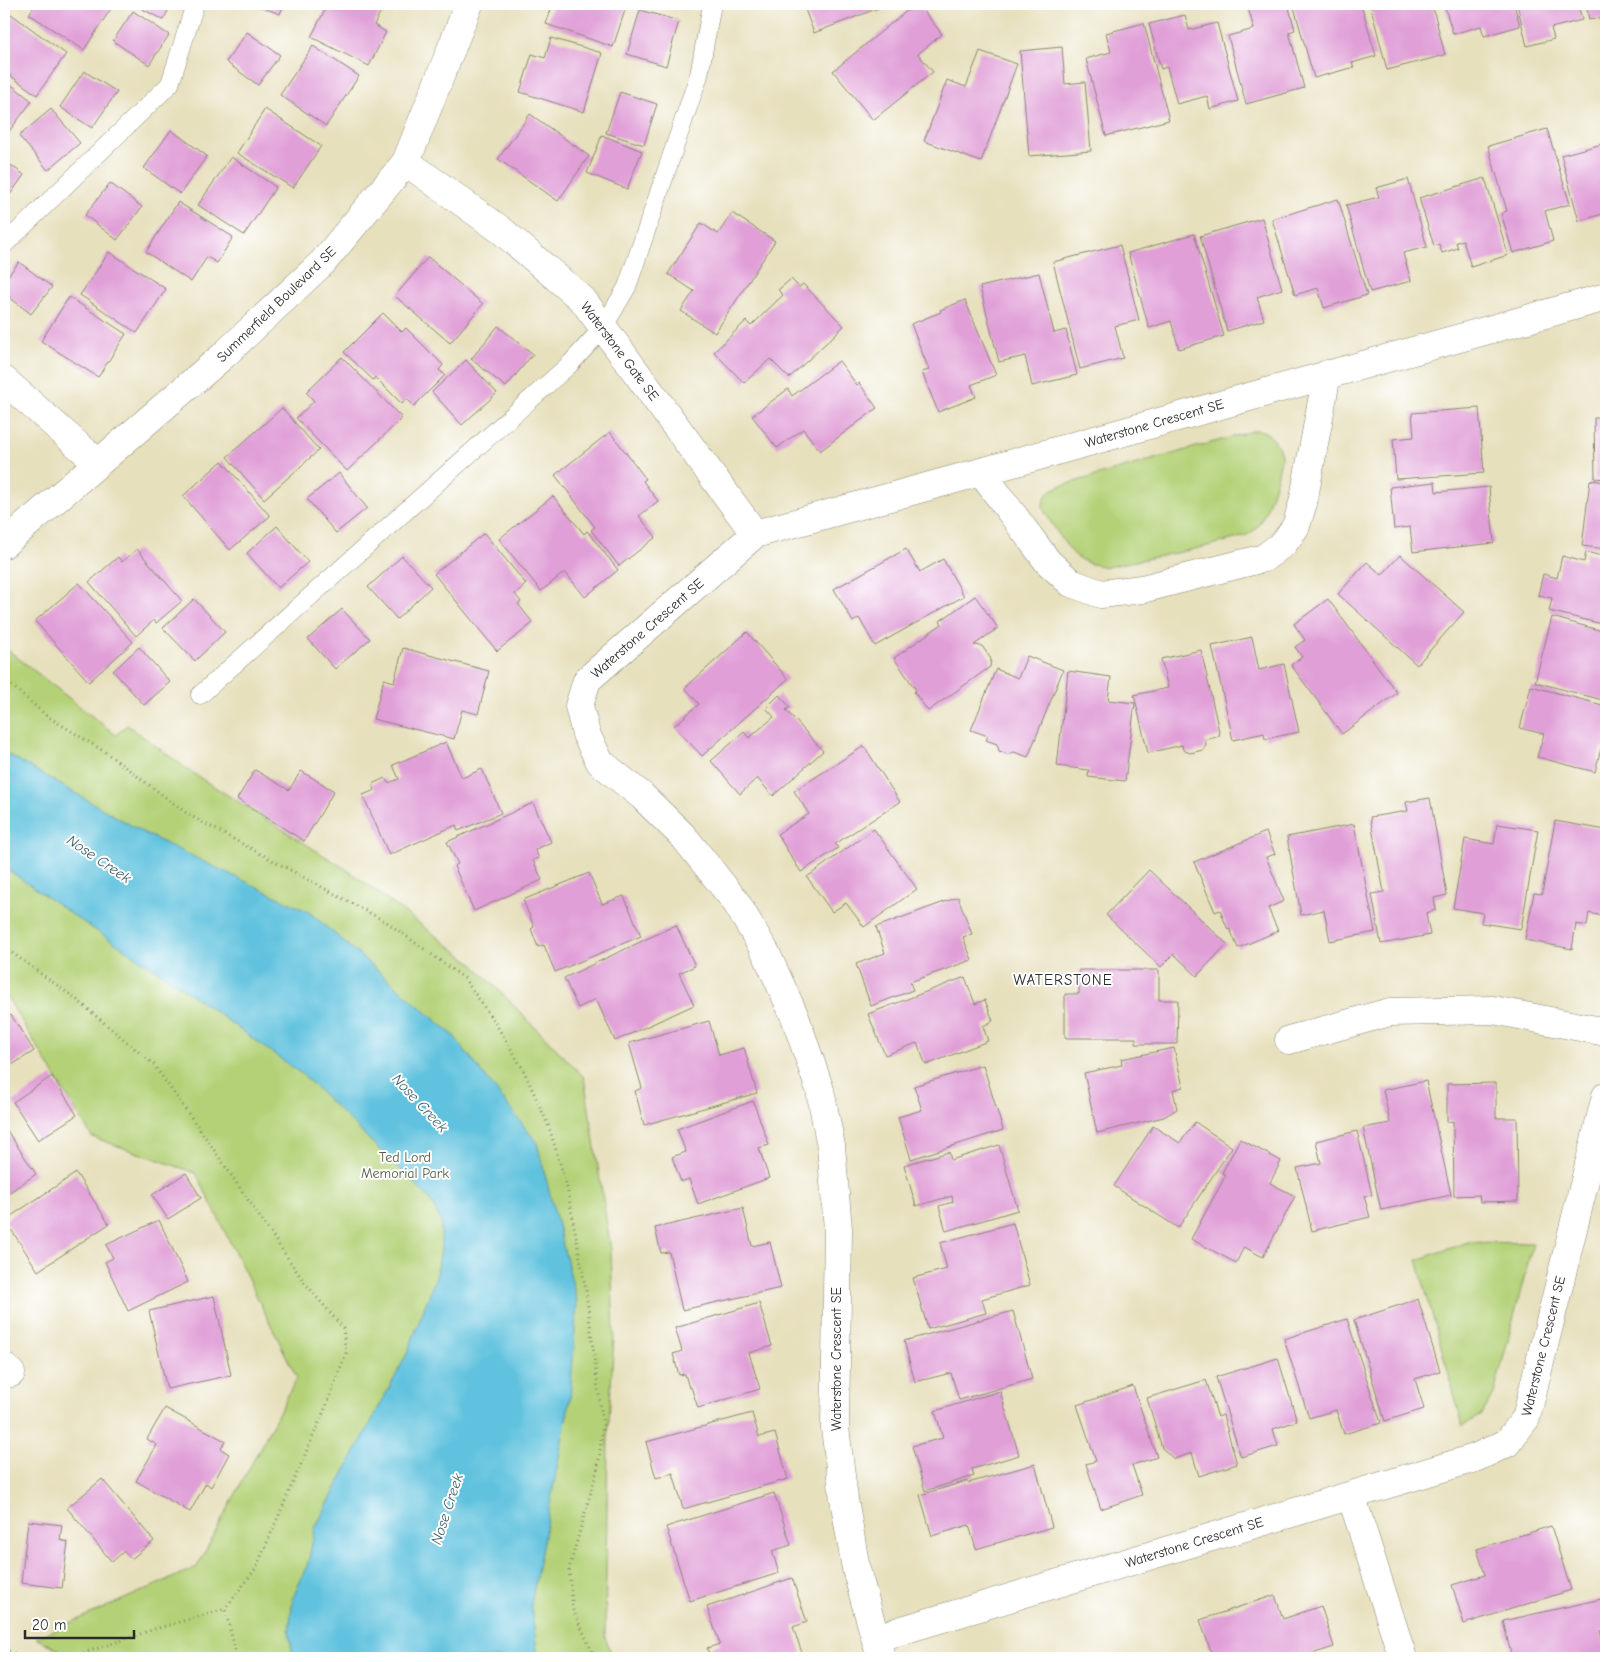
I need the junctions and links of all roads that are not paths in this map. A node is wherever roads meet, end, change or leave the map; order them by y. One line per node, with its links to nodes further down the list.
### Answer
1 (196, 4): 5 (lane)
2 (470, 4): 4 (street, Summerfield Boulevard SE)
3 (712, 4): 7 (lane)
4 (406, 162): 7 (street, Waterstone Gate SE); 10 (street, Summerfield Boulevard SE)
5 (4, 245)
6 (1606, 297): 8 (street, Waterstone Crescent SE)
7 (603, 328): 12 (street, Waterstone Gate SE); 14 (lane)
8 (1327, 374): 11 (street, Waterstone Crescent SE); 11 (street)
9 (4, 380): 10 (street)
10 (98, 463): 13 (street, Summerfield Boulevard SE)
11 (982, 472): 12 (street, Waterstone Crescent SE)
12 (755, 534): 19 (street, Waterstone Crescent SE)
13 (4, 544)
14 (200, 695)
15 (1606, 1032): 16 (street)
16 (1289, 1040)
17 (1606, 1096): 18 (street, Waterstone Crescent SE)
18 (1351, 1495): 19 (street, Waterstone Crescent SE); 20 (street)
19 (878, 1648)
20 (1403, 1658)

